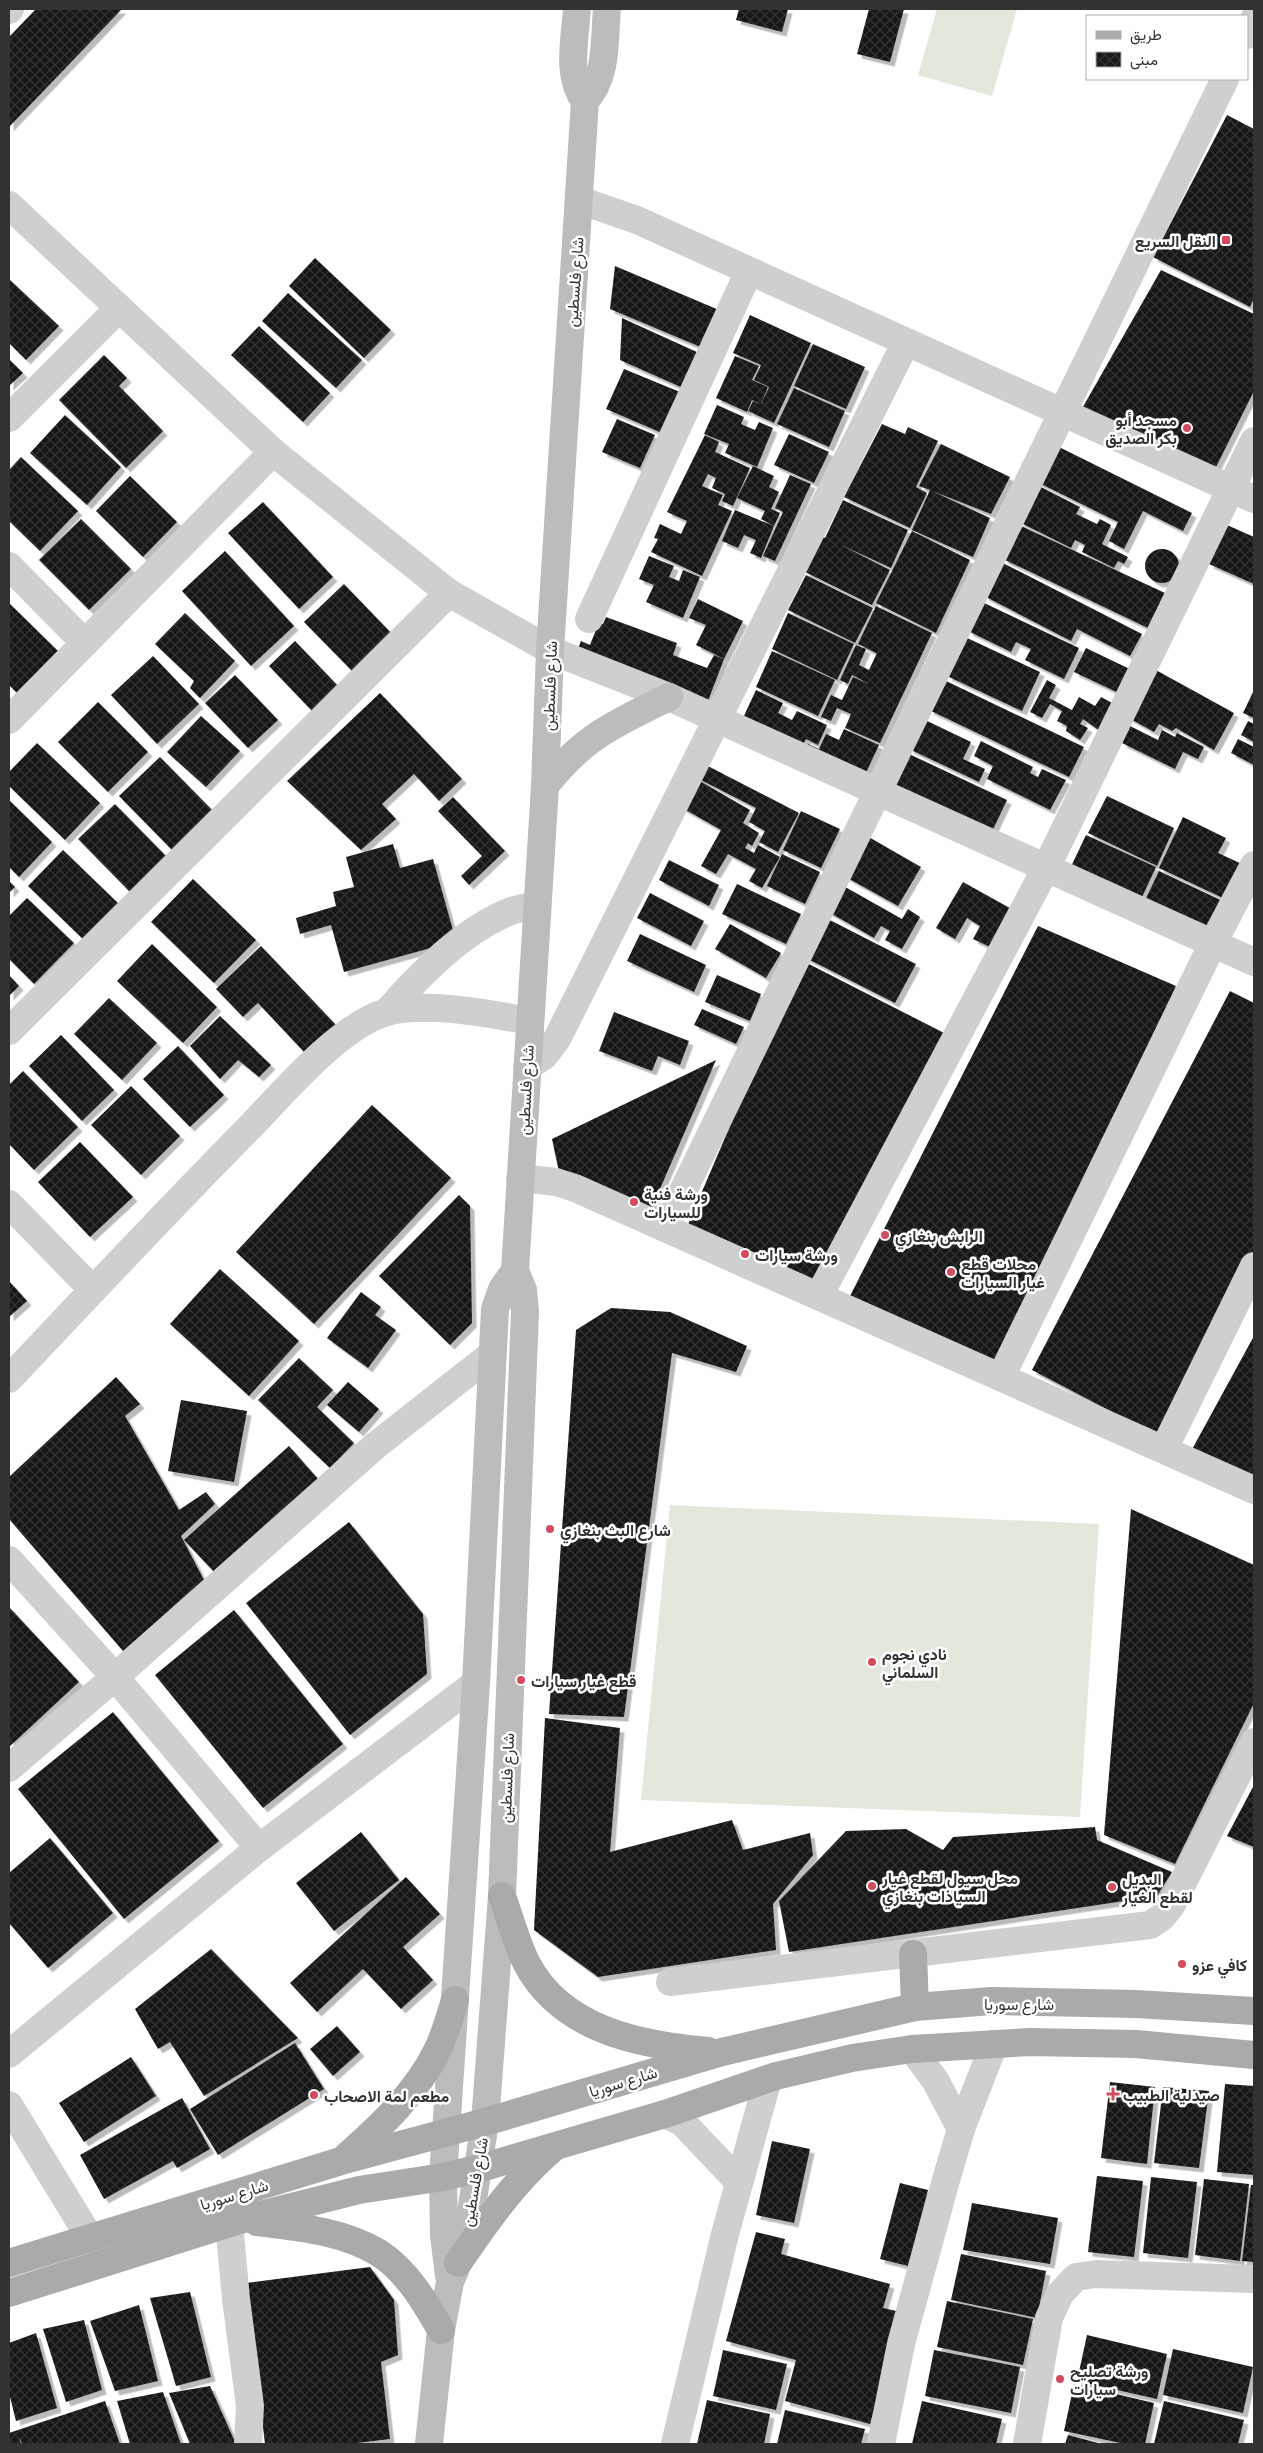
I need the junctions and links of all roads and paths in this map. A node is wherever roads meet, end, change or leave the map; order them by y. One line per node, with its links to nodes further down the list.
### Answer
1 (577, 9): 6 (street, شارع فلسطين)
2 (607, 9): 6 (street, شارع فلسطين)
3 (1254, 19): 4 (street)
4 (1248, 33)
5 (1225, 80): 12 (street)
6 (585, 101): 7 (street, شارع فلسطين)
7 (579, 200): 9 (street); 21 (street, شارع فلسطين)
8 (9, 205): 10 (street)
9 (749, 271): 11 (street); 19 (street)
10 (119, 308): 13 (street); 15 (street)
11 (906, 342): 12 (street); 23 (street)
12 (1062, 412): 16 (street); 26 (street)
13 (9, 418)
14 (1254, 441): 16 (street)
15 (273, 452): 18 (street); 20 (street)
16 (1243, 493): 28 (street)
17 (9, 566): 20 (street)
18 (449, 592): 21 (street); 34 (street)
19 (589, 619)
20 (86, 644): 24 (street)
21 (550, 650): 22 (street); 25 (street, شارع فلسطين)
22 (669, 697): 23 (street); 25 (street)
23 (717, 719): 26 (street); 35 (street)
24 (9, 720)
25 (545, 786): 29 (street, شارع فلسطين)
26 (878, 792): 28 (street); 38 (street)
27 (1254, 865): 30 (street)
28 (1046, 868): 30 (street); 42 (street)
29 (537, 905): 32 (street); 33 (street, شارع فلسطين)
30 (1213, 943): 31 (street); 44 (street)
31 (1254, 962)
32 (387, 1012): 33 (street); 41 (street)
33 (530, 1021): 35 (street, شارع فلسطين)
34 (9, 1031)
35 (527, 1067): 36 (street, شارع فلسطين)
36 (520, 1178): 38 (street); 40 (street, شارع فلسطين)
37 (9, 1204): 41 (street)
38 (664, 1228): 42 (street)
39 (1254, 1266): 46 (street)
40 (515, 1271): 43 (street, شارع فلسطين); 54 (street, شارع فلسطين)
41 (93, 1290): 45 (street)
42 (820, 1296): 44 (street)
43 (492, 1354): 49 (street); 50 (street, شارع فلسطين)
44 (1001, 1377): 46 (street)
45 (9, 1380)
46 (1164, 1449): 47 (street)
47 (1254, 1490)
48 (9, 1560): 49 (street)
49 (115, 1677): 52 (street); 53 (street)
50 (476, 1683): 53 (street); 57 (street, شارع فلسطين)
51 (1254, 1742): 55 (street)
52 (9, 1768)
53 (259, 1848): 63 (street)
54 (502, 1896): 62 (main road); 68 (street, شارع فلسطين)
55 (913, 1954): 56 (street); 58 (main road)
56 (670, 1982)
57 (455, 2000): 70 (street, شارع فلسطين); 72 (main road)
58 (916, 2007): 59 (main road, شارع سوريا); 62 (main road, شارع سوريا)
59 (1254, 2011)
60 (994, 2044): 61 (main road); 64 (main road); 69 (street)
61 (912, 2049): 65 (main road); 69 (street)
62 (722, 2052): 68 (main road, شارع سوريا)
63 (9, 2054)
64 (1254, 2054)
65 (768, 2079): 67 (main road); 75 (street)
66 (9, 2104): 77 (street)
67 (665, 2114): 71 (main road); 75 (street)
68 (485, 2122): 70 (main road, شارع سوريا); 73 (street, شارع فلسطين)
69 (961, 2130): 86 (street)
70 (447, 2131): 72 (main road, شارع سوريا); 74 (street, شارع فلسطين)
71 (554, 2147): 73 (main road); 79 (main road)
72 (341, 2160): 77 (main road, شارع سوريا)
73 (477, 2170): 74 (main road); 79 (street, شارع فلسطين)
74 (443, 2177): 76 (main road); 79 (street, شارع فلسطين)
75 (740, 2182): 85 (street)
76 (234, 2221): 81 (main road); 82 (main road); 83 (street)
77 (90, 2238): 78 (main road, شارع سوريا)
78 (9, 2263)
79 (454, 2272): 82 (street, شارع فلسطين)
80 (1254, 2279): 87 (street)
81 (9, 2293)
82 (441, 2330): 84 (street, شارع فلسطين)
83 (248, 2444)
84 (429, 2444)
85 (675, 2444)
86 (881, 2444)
87 (1027, 2444)

